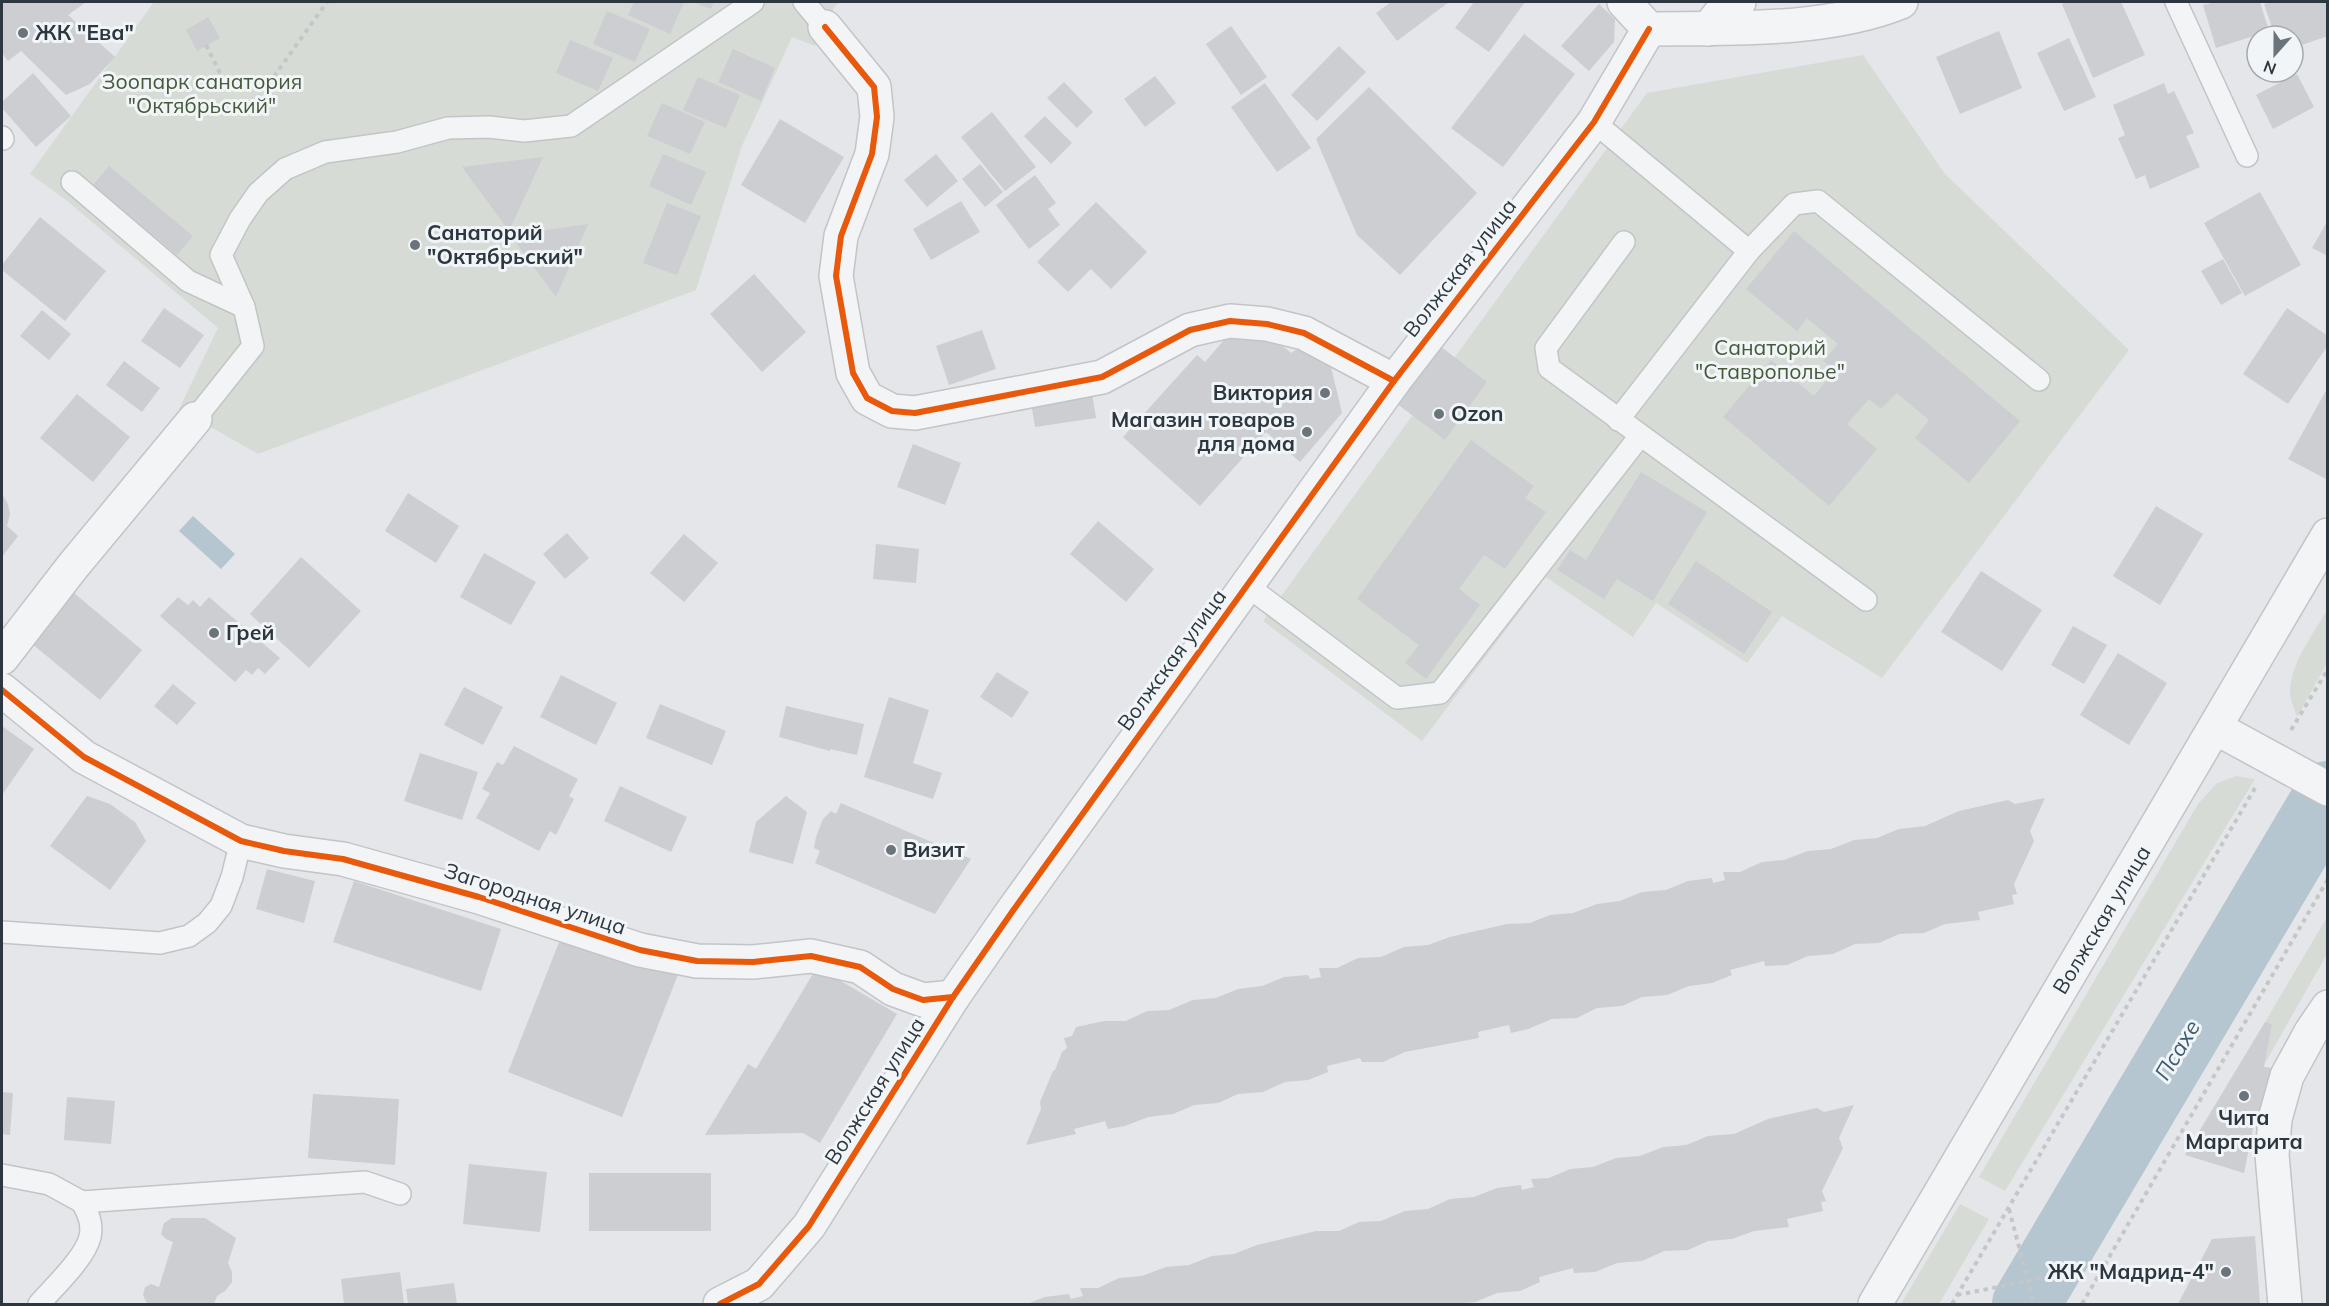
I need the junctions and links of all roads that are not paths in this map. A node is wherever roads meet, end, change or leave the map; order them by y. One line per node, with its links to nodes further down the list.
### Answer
1 (753, 2): 15 (lane)
2 (804, 2): 7 (lane)
3 (1624, 2): 8 (street)
4 (1738, 2): 9 (street)
5 (1901, 2): 9 (street)
6 (2176, 2): 11 (lane)
7 (825, 27): 17 (street)
8 (1649, 29): 9 (street); 10 (street, Волжская улица)
9 (1708, 29)
10 (1594, 122): 14 (lane); 17 (street, Волжская улица)
11 (2247, 156)
12 (72, 182): 15 (lane)
13 (1624, 242): 19 (lane)
14 (1749, 251): 16 (lane); 19 (lane)
15 (244, 307): 18 (lane)
16 (2039, 380)
17 (1394, 381): 22 (street, Волжская улица)
18 (195, 419): 24 (street)
19 (1618, 420): 20 (lane)
20 (1640, 436): 22 (lane); 23 (lane)
21 (2328, 535): 26 (street, Волжская улица)
22 (1246, 585): 30 (street, Волжская улица)
23 (1866, 600)
24 (2, 658)
25 (2, 690): 28 (street, Загородная улица)
26 (2216, 728): 27 (street); 37 (street, Волжская улица)
27 (2328, 789)
28 (241, 841): 29 (lane); 30 (street, Загородная улица)
29 (2, 932)
30 (953, 997): 36 (street, Волжская улица)
31 (2328, 1007): 38 (street)
32 (2, 1174): 34 (lane)
33 (400, 1194): 34 (lane)
34 (82, 1202): 35 (lane)
35 (39, 1305)
36 (720, 1305)
37 (1875, 1305)
38 (2285, 1305)

